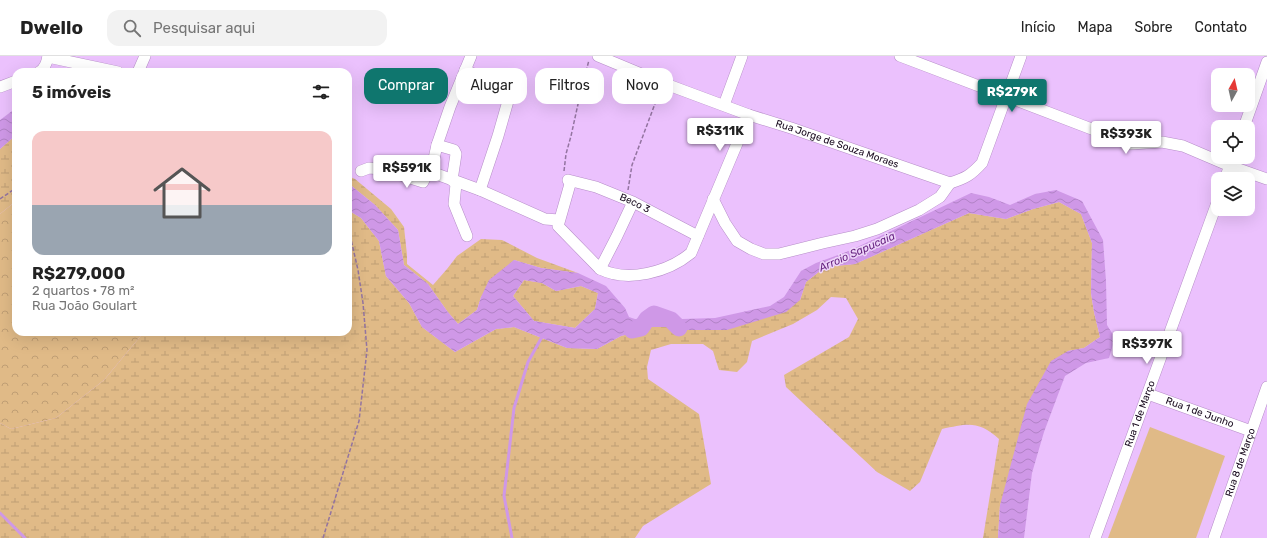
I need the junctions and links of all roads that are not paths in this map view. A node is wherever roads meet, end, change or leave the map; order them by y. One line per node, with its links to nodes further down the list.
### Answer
1 (145, 56): 11 (street)
2 (471, 56): 12 (street)
3 (598, 56): 7 (street, Rua Jorge de Souza Moraes)
4 (742, 56): 18 (street)
5 (900, 56): 16 (street)
6 (1021, 56): 16 (street)
7 (623, 60): 18 (street, Rua Jorge de Souza Moraes)
8 (46, 62): 10 (street)
9 (1267, 62): 20 (street)
10 (89, 68)
11 (140, 68)
12 (466, 68)
13 (12, 82): 14 (street)
14 (0, 87)
15 (456, 93): 21 (street)
16 (1006, 96): 22 (street); 28 (street)
17 (507, 104): 29 (street)
18 (724, 105): 19 (street, Rua Jorge de Souza Moraes)
19 (749, 114): 28 (street, Rua Jorge de Souza Moraes); 30 (street)
20 (1246, 120)
21 (437, 144): 25 (street); 27 (street)
22 (1211, 155)
23 (1238, 164): 26 (street)
24 (361, 171): 25 (street)
25 (431, 172): 27 (street)
26 (1267, 179)
27 (452, 180): 29 (street); 34 (street)
28 (950, 183): 30 (street)
29 (480, 190): 33 (street)
30 (713, 199): 35 (street)
31 (629, 201): 33 (street, Beco 3); 35 (street, Beco 3); 36 (street)
32 (1212, 216): 38 (street, Rua 1 de Março)
33 (559, 220): 36 (street)
34 (466, 236)
35 (698, 236): 36 (street)
36 (600, 269)
37 (1267, 387): 39 (street, Rua 8 de Março)
38 (1148, 394): 39 (street, Rua 1 de Junho); 40 (street, Rua 1 de Março)
39 (1250, 431): 41 (street, Rua 8 de Março)
40 (1095, 538)
41 (1214, 538)

